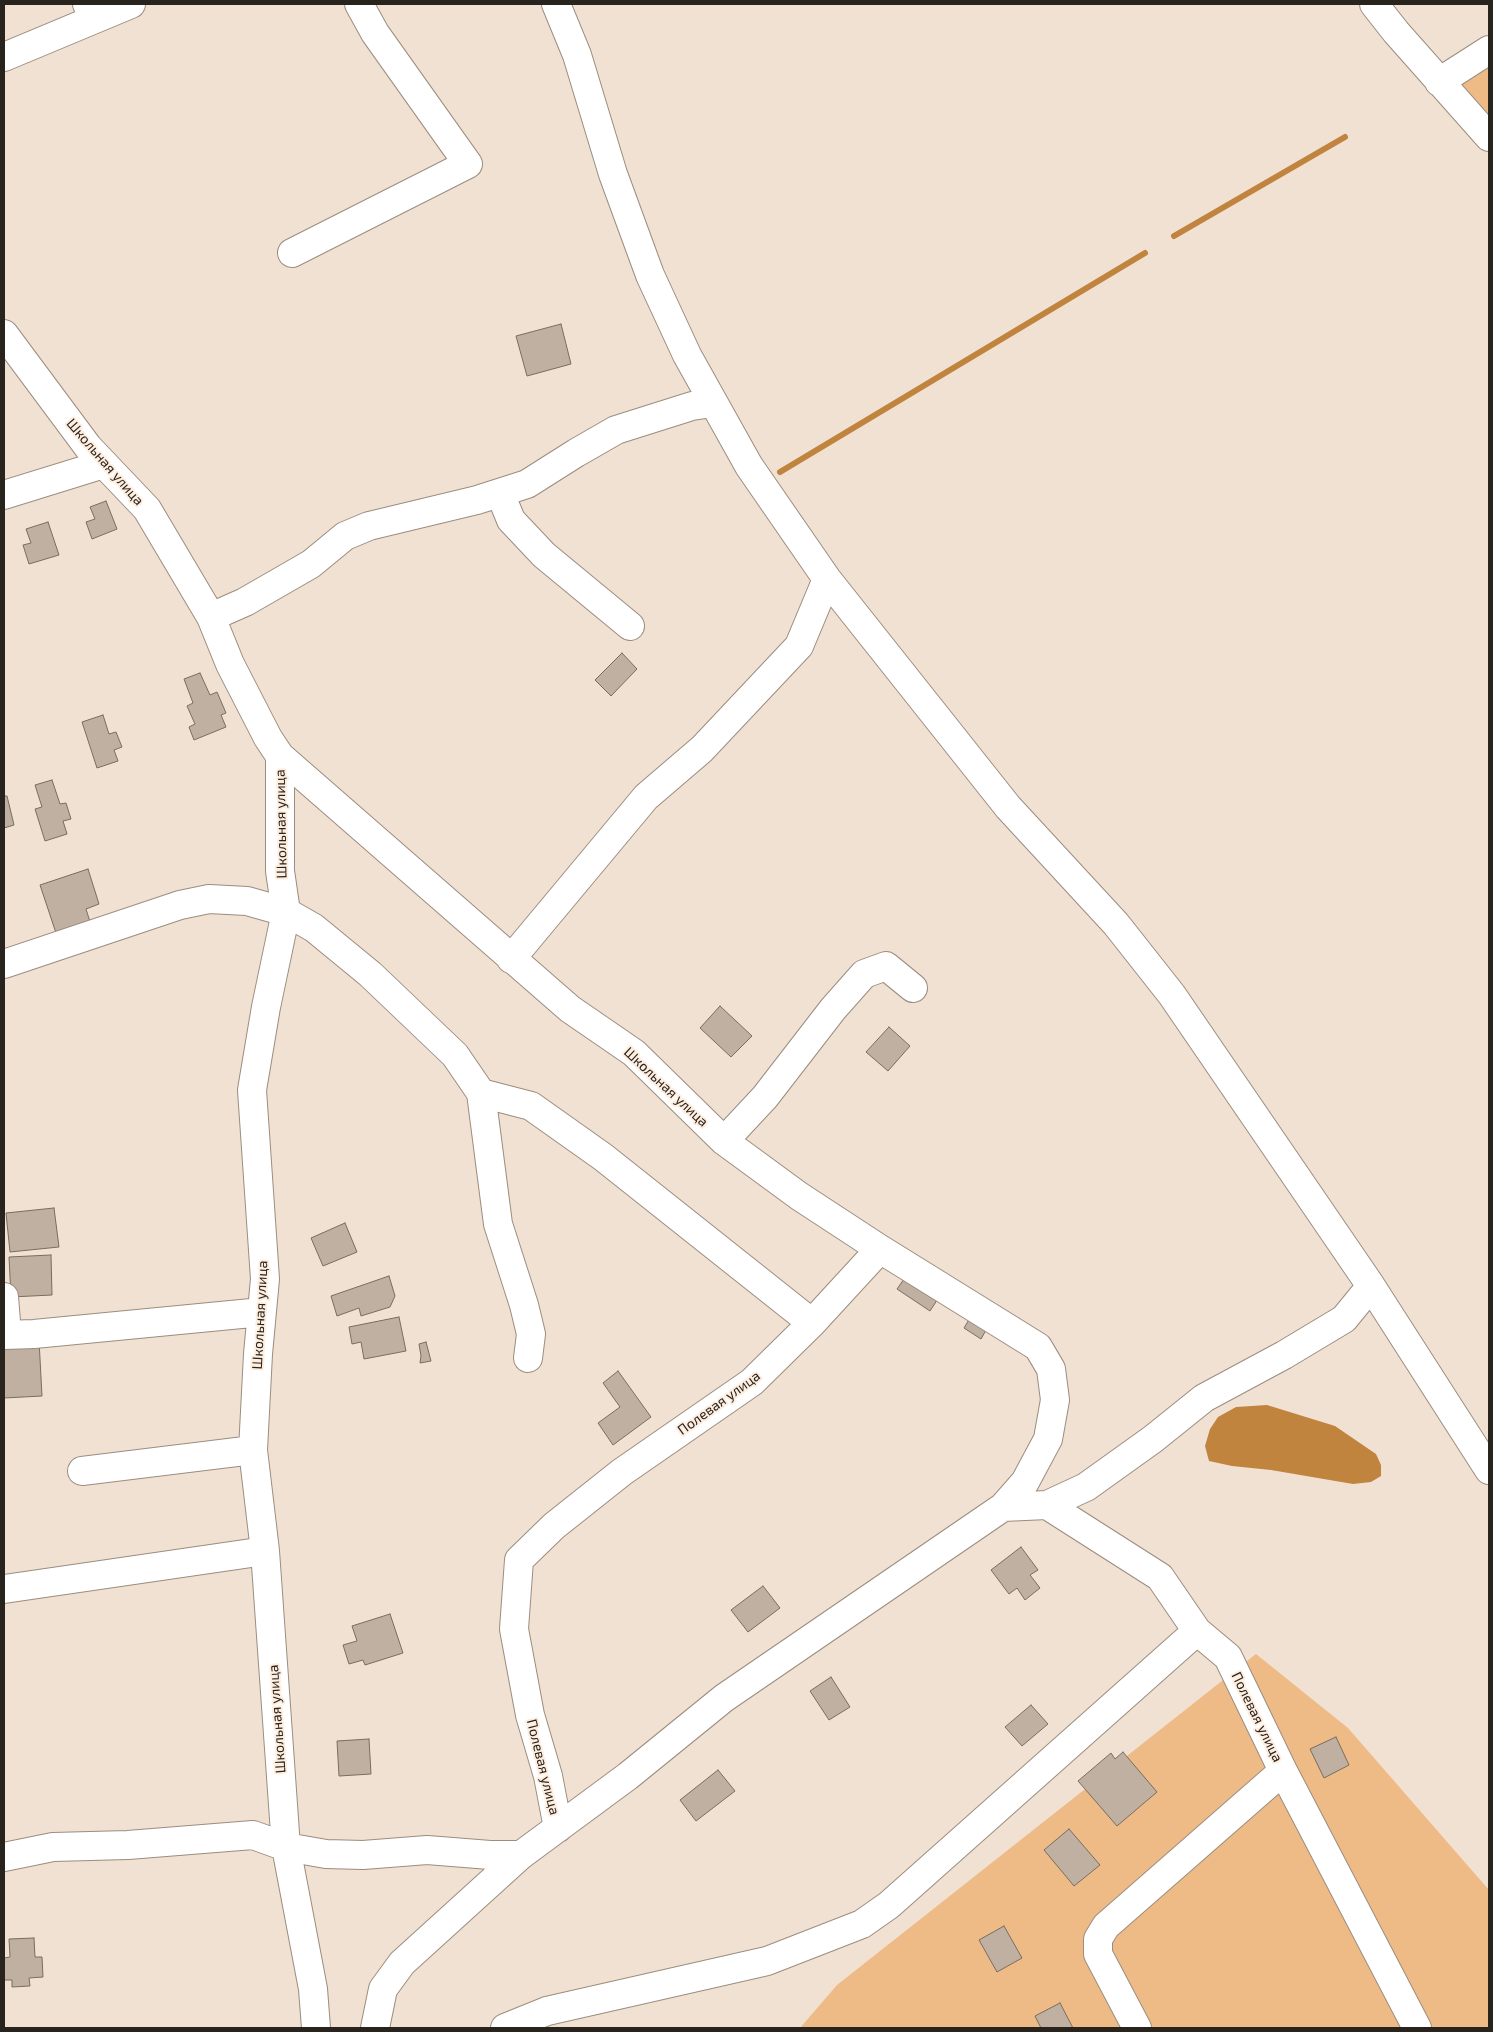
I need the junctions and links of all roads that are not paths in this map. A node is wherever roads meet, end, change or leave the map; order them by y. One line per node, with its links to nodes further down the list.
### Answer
1 (131, 4): 5 (street)
2 (359, 4): 10 (street)
3 (556, 4): 12 (street)
4 (1374, 4): 8 (street)
5 (90, 11): 7 (street)
6 (1489, 50): 8 (street)
7 (4, 57)
8 (1439, 82): 9 (street)
9 (1489, 137)
10 (292, 253)
11 (4, 334): 13 (street, Школьная улица)
12 (712, 402): 14 (street); 16 (street)
13 (104, 464): 15 (street); 17 (street, Школьная улица)
14 (500, 493): 17 (street); 18 (street)
15 (4, 494)
16 (827, 579): 21 (street); 27 (street)
17 (211, 617): 19 (street, Школьная улица)
18 (630, 626)
19 (280, 756): 20 (street, Школьная улица); 21 (street, Школьная улица)
20 (286, 912): 22 (street); 24 (street); 29 (street, Школьная улица)
21 (511, 959): 25 (street, Школьная улица)
22 (4, 964)
23 (913, 988): 25 (street)
24 (480, 1093): 30 (street); 32 (street)
25 (724, 1141): 26 (street, Школьная улица)
26 (880, 1249): 30 (street, Полевая улица); 37 (street, Полевая улица)
27 (1371, 1286): 34 (street); 36 (street)
28 (4, 1297): 31 (street)
29 (262, 1312): 31 (street); 33 (street, Школьная улица)
30 (812, 1323): 42 (street, Полевая улица)
31 (5, 1335)
32 (528, 1358)
33 (253, 1450): 35 (street); 38 (street, Школьная улица)
34 (1489, 1470)
35 (82, 1471)
36 (1047, 1505): 37 (street); 40 (street, Полевая улица)
37 (1003, 1507): 42 (street, Полевая улица)
38 (265, 1551): 39 (street); 43 (street, Школьная улица)
39 (4, 1589)
40 (1197, 1631): 41 (street, Полевая улица); 48 (street)
41 (1283, 1771): 49 (street); 50 (street, Полевая улица)
42 (558, 1828): 44 (street, Полевая улица)
43 (286, 1847): 44 (street); 45 (street); 46 (street, Школьная улица)
44 (521, 1855): 47 (street, Полевая улица)
45 (4, 1857)
46 (316, 2028)
47 (375, 2028)
48 (505, 2028)
49 (1137, 2028)
50 (1417, 2028)

